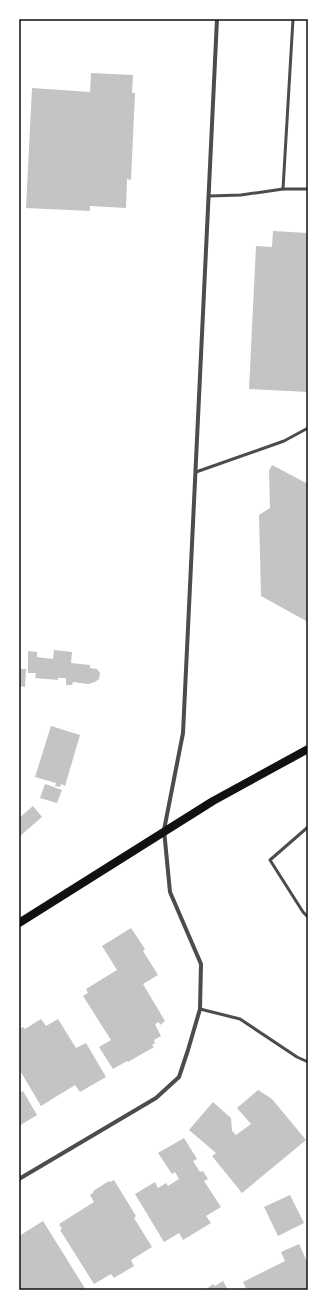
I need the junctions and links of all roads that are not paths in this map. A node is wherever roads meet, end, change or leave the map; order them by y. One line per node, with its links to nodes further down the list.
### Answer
1 (217, 19): 5 (street)
2 (293, 19): 3 (lane)
3 (283, 189): 4 (lane); 5 (lane)
4 (308, 189)
5 (209, 196): 7 (street)
6 (308, 428): 7 (lane)
7 (196, 472): 10 (street)
8 (308, 749): 10 (main road)
9 (308, 827): 11 (lane)
10 (164, 830): 12 (main road); 13 (street)
11 (308, 917)
12 (19, 924)
13 (200, 1009): 14 (lane); 15 (street)
14 (308, 1062)
15 (19, 1179)

